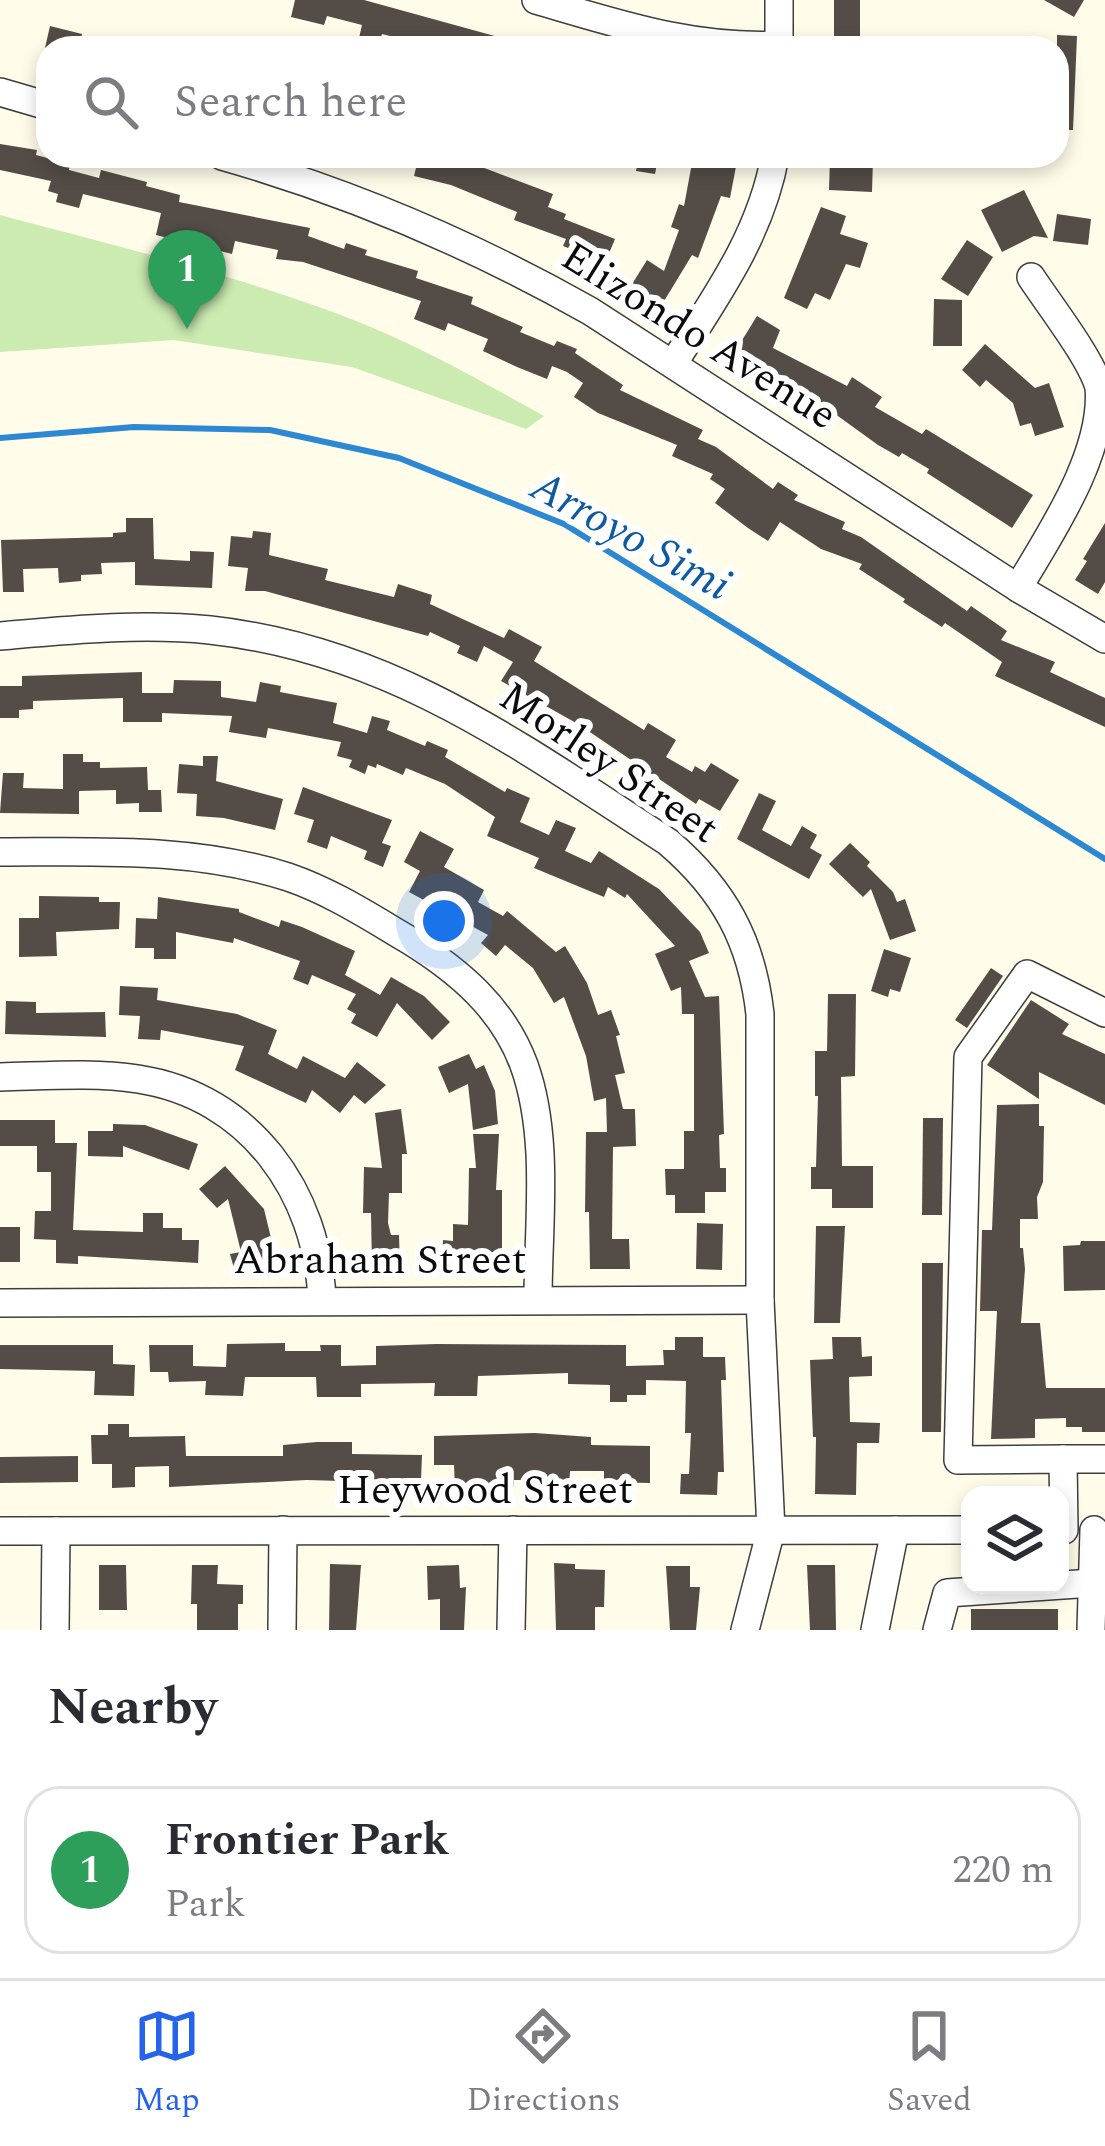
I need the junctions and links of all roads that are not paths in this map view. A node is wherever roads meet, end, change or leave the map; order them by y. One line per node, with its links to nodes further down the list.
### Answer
1 (536, 0): 3 (street)
2 (779, 0): 4 (street)
3 (662, 36)
4 (779, 36)
5 (0, 92): 6 (street)
6 (36, 102)
7 (258, 168): 10 (street, Elizondo Avenue)
8 (772, 168): 10 (street)
9 (1031, 277): 11 (street)
10 (673, 364): 11 (street, Elizondo Avenue)
11 (1018, 588): 13 (street, Elizondo Avenue)
12 (0, 636): 19 (street, Morley Street)
13 (1105, 639)
14 (0, 852): 18 (street)
15 (1105, 1013): 21 (street)
16 (0, 1076): 17 (street)
17 (322, 1300): 18 (street, Abraham Street); 20 (street, Abraham Street)
18 (538, 1300): 19 (street, Abraham Street)
19 (760, 1300): 26 (street, Morley Street)
20 (0, 1303)
21 (1063, 1459): 22 (street); 23 (street)
22 (1105, 1459)
23 (1063, 1486)
24 (283, 1530): 25 (street, Heywood Street); 32 (street, Heywood Street); 35 (street)
25 (513, 1530): 26 (street, Heywood Street); 36 (street)
26 (771, 1530): 27 (street, Heywood Street); 37 (street, Morley Street)
27 (896, 1530): 28 (street, Heywood Street); 38 (street)
28 (961, 1530)
29 (1069, 1530): 30 (street)
30 (1100, 1530): 33 (street)
31 (0, 1532): 32 (street, Heywood Street)
32 (56, 1532): 34 (street)
33 (1096, 1576): 39 (street); 40 (street)
34 (55, 1630)
35 (282, 1630)
36 (511, 1630)
37 (745, 1630)
38 (875, 1630)
39 (937, 1630)
40 (1091, 1630)

